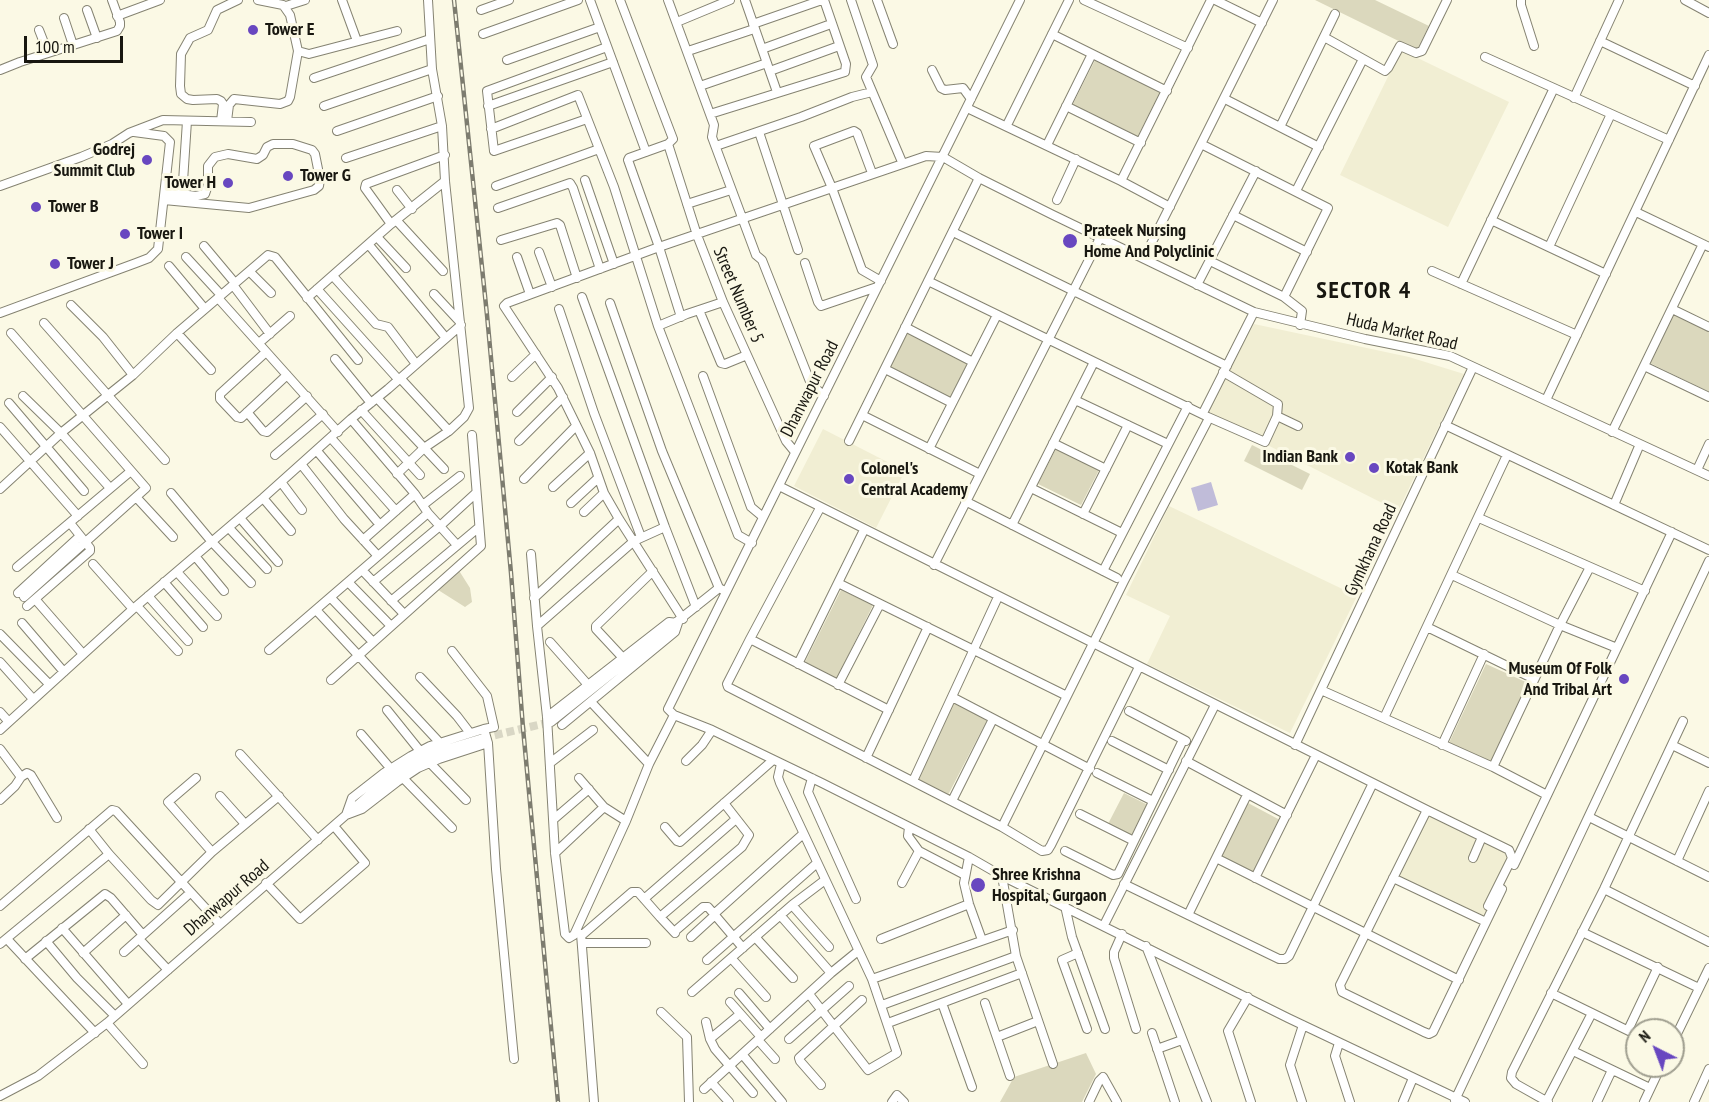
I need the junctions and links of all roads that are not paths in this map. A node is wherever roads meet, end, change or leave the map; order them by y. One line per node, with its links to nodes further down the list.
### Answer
1 (113, 0): 33 (street)
2 (160, 0): 33 (street)
3 (238, 0): 88 (street)
4 (258, 0): 28 (street)
5 (305, 0): 28 (street)
6 (342, 0): 48 (street)
7 (428, 0): 46 (street)
8 (509, 0): 30 (street)
9 (578, 0): 42 (street)
10 (590, 0): 38 (street)
11 (620, 0): 99 (street, Street Number 5)
12 (730, 0): 35 (street)
13 (746, 0): 39 (street)
14 (823, 0): 37 (street); 39 (street)
15 (851, 0): 75 (street)
16 (877, 0): 49 (street)
17 (1020, 0): 78 (street, Dhanwapur Road)
18 (1069, 0): 43 (street)
19 (1084, 0): 54 (street)
20 (1213, 0): 36 (street); 54 (street)
21 (1273, 0): 36 (street)
22 (1437, 0): 27 (street)
23 (1521, 0): 52 (street)
24 (1619, 0): 47 (street)
25 (671, 1): 35 (street)
26 (1691, 1): 31 (street)
27 (1446, 2): 62 (street)
28 (286, 6): 56 (street)
29 (87, 10): 45 (street)
30 (481, 10)
31 (1709, 13)
32 (1335, 14): 44 (street)
33 (117, 16): 45 (street)
34 (64, 18): 50 (street)
35 (677, 22): 57 (street)
36 (1262, 23): 79 (street)
37 (831, 24): 51 (street); 55 (street)
38 (600, 27): 53 (street); 63 (street)
39 (754, 27): 55 (street); 57 (street)
40 (39, 30): 58 (street)
41 (397, 31): 48 (street)
42 (483, 34)
43 (1052, 34): 59 (street); 90 (street)
44 (1324, 37): 62 (street); 92 (street)
45 (97, 38): 50 (street)
46 (430, 39): 66 (street); 69 (street)
47 (1600, 41): 71 (street); 77 (street)
48 (357, 42): 56 (street)
49 (893, 44)
50 (73, 45): 58 (street)
51 (839, 46): 65 (street); 74 (street)
52 (1534, 46)
53 (607, 47): 64 (street); 81 (street)
54 (1188, 48): 73 (street)
55 (762, 49): 65 (street)
56 (298, 51): 88 (street)
57 (688, 51): 70 (street)
58 (48, 53): 67 (street)
59 (1092, 54): 73 (street); 82 (street)
60 (1709, 55): 71 (street)
61 (1485, 57): 72 (street)
62 (1363, 59): 103 (street)
63 (507, 60)
64 (613, 62): 81 (street); 105 (street)
65 (768, 67): 70 (street); 74 (street)
66 (432, 69): 76 (street); 80 (street)
67 (0, 70)
68 (932, 70): 78 (street)
69 (314, 78)
70 (700, 86): 84 (street)
71 (1695, 86): 97 (street)
72 (1554, 88): 77 (street); 134 (street)
73 (1167, 90): 98 (street)
74 (777, 92): 84 (street)
75 (872, 92): 96 (street); 110 (street)
76 (438, 96): 91 (street); 95 (street)
77 (1574, 98): 85 (street)
78 (971, 99): 83 (street, Dhanwapur Road)
79 (1225, 99): 92 (street); 100 (street)
80 (324, 106)
81 (488, 106): 93 (street)
82 (1066, 106): 98 (street); 101 (street)
83 (967, 108): 90 (street); 107 (street, Dhanwapur Road)
84 (710, 114): 102 (street)
85 (1611, 114): 97 (street); 145 (street)
86 (587, 119): 93 (street); 93 (street); 104 (street)
87 (187, 121): 88 (street); 94 (street); 124 (street)
88 (224, 121): 89 (street)
89 (251, 122)
90 (1007, 125): 101 (street)
91 (442, 126): 106 (street); 108 (street)
92 (1280, 127): 103 (street)
93 (491, 129)
94 (134, 132): 117 (street); 123 (street)
95 (337, 132)
96 (759, 132): 102 (street); 127 (street)
97 (1669, 140): 131 (street)
98 (1141, 143): 116 (street)
99 (668, 144): 105 (street); 126 (street, Street Number 5)
100 (1201, 144): 111 (street); 128 (street)
101 (1047, 145): 109 (street)
102 (716, 146): 121 (street)
103 (1319, 147): 122 (street)
104 (599, 149): 118 (street); 149 (street)
105 (646, 152): 144 (street)
106 (445, 155): 115 (street); 135 (street)
107 (942, 157): 110 (street); 113 (street, Huda Market Road); 167 (street, Dhanwapur Road)
108 (346, 158)
109 (1076, 159): 116 (street); 125 (street)
110 (902, 162): 112 (street)
111 (1256, 171): 122 (street); 132 (street)
112 (872, 173): 119 (street); 119 (street)
113 (979, 178): 136 (street); 139 (street, Huda Market Road)
114 (585, 180): 155 (street)
115 (445, 181): 130 (street); 193 (street)
116 (1121, 181): 128 (street)
117 (0, 186)
118 (496, 186)
119 (832, 188): 127 (street); 167 (street)
120 (397, 190): 130 (street)
121 (731, 190): 126 (street); 133 (street)
122 (1296, 191): 148 (street)
123 (164, 196): 124 (street); 188 (street)
124 (182, 198): 124 (street)
125 (1057, 200)
126 (687, 204): 137 (street, Street Number 5)
127 (784, 205): 133 (street); 146 (street)
128 (1170, 207): 152 (street)
129 (498, 208): 158 (street)
130 (412, 209): 135 (street)
131 (1636, 212): 142 (street); 162 (street)
132 (1233, 215): 148 (street); 153 (street)
133 (742, 220): 137 (street); 227 (street)
134 (1491, 220): 145 (street); 168 (street)
135 (394, 223): 138 (street); 159 (street)
136 (952, 232): 165 (street); 172 (street)
137 (697, 235): 144 (street); 180 (street, Street Number 5)
138 (377, 237): 141 (street); 157 (street)
139 (1100, 238): 152 (street, Huda Market Road); 172 (street)
140 (501, 240): 164 (street)
141 (369, 245): 163 (street); 202 (street)
142 (1706, 245): 185 (street)
143 (204, 246): 166 (street)
144 (659, 247): 149 (street); 191 (street)
145 (1549, 247): 162 (street)
146 (798, 250)
147 (539, 252): 170 (street)
148 (1307, 252): 178 (street)
149 (636, 256): 155 (street); 195 (street)
150 (186, 257): 176 (street)
151 (517, 257): 175 (street)
152 (1144, 258): 169 (street, Huda Market Road)
153 (1210, 261): 169 (street); 178 (street)
154 (805, 263): 167 (street)
155 (614, 264): 158 (street)
156 (170, 266): 183 (street)
157 (406, 268)
158 (600, 269): 164 (street)
159 (443, 271)
160 (1432, 271): 168 (street)
161 (250, 272): 166 (street); 173 (street); 179 (street)
162 (1606, 274): 201 (street)
163 (333, 276): 171 (street); 212 (street)
164 (577, 278): 170 (street)
165 (928, 281): 189 (street); 196 (street)
166 (234, 284): 176 (street); 200 (street)
167 (879, 284): 227 (street, Dhanwapur Road)
168 (1461, 284): 201 (street)
169 (1197, 285): 187 (street, Huda Market Road)
170 (552, 287): 175 (street)
171 (317, 289): 179 (street); 223 (street)
172 (1072, 290): 203 (street); 216 (street)
173 (271, 293)
174 (434, 294): 193 (street)
175 (530, 294): 206 (street)
176 (220, 297): 183 (street); 204 (street)
177 (582, 297): 318 (street)
178 (1284, 297): 194 (street)
179 (307, 298): 209 (street)
180 (723, 302): 186 (street); 207 (street, Street Number 5)
181 (610, 303): 354 (street)
182 (71, 305): 218 (street)
183 (205, 309): 199 (street)
184 (559, 309): 326 (street)
185 (1672, 309): 197 (street); 213 (street)
186 (699, 310): 191 (street); 207 (street)
187 (1254, 312): 194 (street, Huda Market Road); 216 (street)
188 (0, 313)
189 (997, 315): 203 (street); 210 (street)
190 (290, 316): 200 (street)
191 (681, 317): 195 (street)
192 (44, 323): 225 (street)
193 (461, 323): 202 (street); 251 (street)
194 (1300, 324): 214 (street, Huda Market Road)
195 (658, 326): 330 (street)
196 (905, 327): 210 (street); 215 (street)
197 (1709, 327)
198 (11, 333): 240 (street)
199 (177, 333): 217 (street); 218 (street)
200 (270, 334): 204 (street)
201 (1577, 336): 232 (street)
202 (446, 338): 212 (street)
203 (1048, 340): 211 (street); 280 (street)
204 (259, 343): 205 (street)
205 (266, 352): 219 (street); 237 (street)
206 (536, 354): 221 (street); 222 (street)
207 (747, 355): 267 (street, Street Number 5)
208 (335, 359): 230 (street)
209 (358, 360)
210 (973, 362): 233 (street)
211 (1095, 362): 231 (street); 235 (street)
212 (416, 364): 223 (street)
213 (1644, 366): 228 (street); 253 (street)
214 (1473, 367): 232 (street, Huda Market Road); 247 (street, Gymkhana Road)
215 (885, 369): 233 (street); 242 (street)
216 (1225, 369): 239 (street); 243 (street)
217 (212, 370)
218 (133, 375): 225 (street)
219 (287, 375): 226 (street); 237 (street)
220 (703, 376): 310 (street)
221 (512, 377)
222 (552, 377): 229 (street); 238 (street)
223 (399, 379): 230 (street); 251 (street)
224 (23, 396): 254 (street)
225 (107, 396): 240 (street); 271 (street)
226 (307, 396): 237 (street); 241 (street)
227 (824, 396): 267 (street, Dhanwapur Road)
228 (1709, 396)
229 (563, 398): 248 (street); 257 (street)
230 (374, 400): 236 (street); 264 (street)
231 (1075, 400): 246 (street); 259 (street)
232 (1546, 400): 253 (street, Huda Market Road)
233 (952, 403): 265 (street)
234 (9, 404): 263 (street)
235 (1188, 406): 239 (street); 260 (street)
236 (361, 410): 244 (street); 273 (street)
237 (247, 412)
238 (517, 412)
239 (1203, 413): 243 (street)
240 (83, 414): 254 (street); 278 (street)
241 (323, 414): 252 (street); 269 (street)
242 (862, 416): 258 (street); 265 (street)
243 (1277, 416): 249 (street)
244 (351, 419): 252 (street); 279 (street)
245 (1207, 422): 384 (street)
246 (1128, 425): 260 (street); 276 (street)
247 (1445, 425): 270 (street); 404 (street, Gymkhana Road)
248 (576, 426): 268 (street); 285 (street)
249 (1298, 426)
250 (0, 427): 272 (street)
251 (449, 431): 264 (street)
252 (338, 432): 256 (street)
253 (1612, 432): 261 (street, Huda Market Road)
254 (61, 433): 263 (street); 289 (street)
255 (472, 435): 295 (street)
256 (331, 438): 266 (street); 305 (street)
257 (519, 441)
258 (849, 441)
259 (1053, 443): 276 (street); 290 (street)
260 (1168, 444): 324 (street)
261 (1640, 444): 277 (street, Huda Market Road); 301 (street)
262 (1709, 444): 277 (street)
263 (46, 447): 272 (street); 292 (street)
264 (424, 448): 273 (street); 275 (street)
265 (930, 449): 280 (street)
266 (317, 451): 274 (street); 315 (street)
267 (795, 452): 287 (street, Dhanwapur Road)
268 (590, 453): 284 (street); 288 (street)
269 (275, 455)
270 (1507, 455): 301 (street); 312 (street)
271 (165, 460)
272 (30, 462): 291 (street); 309 (street)
273 (410, 463): 279 (street); 281 (street)
274 (301, 465): 286 (street); 328 (street)
275 (444, 469)
276 (1106, 469): 308 (street)
277 (1697, 470): 283 (street, Huda Market Road)
278 (131, 471): 289 (street); 297 (street)
279 (397, 474): 296 (street)
280 (980, 474): 299 (street)
281 (420, 475)
282 (460, 476): 302 (street)
283 (1709, 477)
284 (598, 478): 293 (street); 300 (street)
285 (524, 479)
286 (281, 482): 298 (street); 304 (street)
287 (778, 486): 303 (street); 310 (street, Dhanwapur Road)
288 (553, 487)
289 (110, 488): 309 (street)
290 (1030, 488): 308 (street); 316 (street)
291 (0, 489)
292 (84, 491)
293 (604, 492): 306 (street); 313 (street)
294 (171, 493): 329 (street)
295 (476, 493): 317 (street); 320 (street)
296 (415, 494): 302 (street); 305 (street)
297 (136, 497): 325 (street); 327 (street)
298 (263, 498): 311 (street); 322 (street)
299 (965, 501): 316 (street); 339 (street)
300 (571, 503)
301 (1614, 504): 323 (street)
302 (423, 505): 307 (street)
303 (820, 508): 321 (street); 380 (street)
304 (302, 510)
305 (396, 511): 315 (street)
306 (584, 512)
307 (428, 513): 317 (street); 335 (street)
308 (1083, 514): 324 (street)
309 (78, 516): 314 (street)
310 (763, 517): 330 (street, Dhanwapur Road)
311 (240, 518): 319 (street); 337 (street)
312 (1479, 518): 341 (street); 347 (street)
313 (619, 519): 326 (street); 361 (street)
314 (70, 523): 327 (street); 340 (street)
315 (380, 525): 328 (street)
316 (1012, 525): 345 (street)
317 (440, 526): 331 (street); 350 (street)
318 (665, 527): 326 (street); 366 (street)
319 (229, 528): 329 (street); 342 (street)
320 (478, 528): 331 (street); 369 (street)
321 (864, 530): 339 (street); 353 (street)
322 (291, 531)
323 (1672, 532): 332 (street); 356 (street)
324 (1122, 533): 345 (street)
325 (173, 537)
326 (638, 539): 344 (street); 375 (street)
327 (83, 540): 357 (street); 362 (street)
328 (363, 540): 335 (street)
329 (212, 542): 334 (street); 351 (street)
330 (752, 543): 354 (street, Dhanwapur Road)
331 (457, 544): 363 (street)
332 (1709, 550)
333 (531, 554): 361 (street)
334 (195, 556): 346 (street); 355 (street)
335 (378, 556): 343 (street)
336 (1709, 561): 475 (street)
337 (278, 562)
338 (93, 564): 367 (street)
339 (934, 565): 359 (street)
340 (18, 567)
341 (1590, 567): 356 (street); 373 (street)
342 (267, 568)
343 (362, 570): 350 (street); 352 (street)
344 (653, 571): 371 (street); 393 (street)
345 (1103, 571): 348 (street)
346 (177, 572): 349 (street); 370 (street)
347 (1452, 575): 373 (street); 378 (street)
348 (1117, 578)
349 (164, 582): 358 (street); 376 (street)
350 (373, 582): 363 (street)
351 (251, 583)
352 (349, 583): 360 (street); 374 (street)
353 (838, 583): 364 (street); 395 (street)
354 (723, 590): 366 (street, Dhanwapur Road); 414 (street)
355 (224, 591)
356 (1645, 591): 385 (street)
357 (21, 595)
358 (148, 596): 367 (street); 381 (street)
359 (998, 597): 384 (street); 387 (street)
360 (332, 598): 368 (street); 382 (street)
361 (534, 598): 375 (street)
362 (35, 599): 365 (street); 390 (street)
363 (391, 601): 369 (street)
364 (880, 604): 377 (street); 402 (street)
365 (27, 606)
366 (696, 607): 371 (street, Dhanwapur Road)
367 (135, 608): 388 (street); 390 (street)
368 (317, 611): 386 (street); 392 (street)
369 (404, 614): 374 (street)
370 (217, 616)
371 (681, 621): 393 (street); 408 (street); 417 (street, Dhanwapur Road)
372 (22, 623): 397 (street)
373 (1560, 625): 385 (street); 399 (street)
374 (391, 626): 382 (street)
375 (537, 626): 417 (street)
376 (203, 627)
377 (928, 627): 387 (street); 411 (street)
378 (1427, 627): 391 (street); 415 (street)
379 (0, 634): 401 (street)
380 (750, 639): 395 (street); 440 (street)
381 (188, 642)
382 (373, 642): 392 (street)
383 (550, 642): 403 (street)
384 (1093, 644): 396 (street); 405 (street)
385 (1617, 648): 462 (street)
386 (269, 650)
387 (974, 650): 405 (street); 406 (street)
388 (178, 651)
389 (452, 651): 421 (street)
390 (83, 654): 397 (street)
391 (1484, 654): 399 (street); 434 (street)
392 (358, 655): 400 (street); 430 (street)
393 (623, 658): 403 (street)
394 (0, 662): 407 (street)
395 (798, 664): 402 (street)
396 (1139, 667): 409 (street); 451 (street)
397 (64, 672): 401 (street)
398 (420, 677): 425 (street)
399 (1534, 679): 448 (street)
400 (331, 680)
401 (49, 684): 407 (street)
402 (838, 684): 411 (street)
403 (588, 686): 417 (street)
404 (1321, 690): 415 (street); 433 (street, Gymkhana Road)
405 (1067, 696): 431 (street)
406 (952, 698): 416 (street); 457 (street)
407 (33, 699): 418 (street)
408 (591, 702): 420 (street); 447 (street)
409 (1215, 705): 432 (street); 433 (street)
410 (387, 710): 437 (street)
411 (889, 710): 440 (street)
412 (1129, 711): 427 (street)
413 (0, 712): 418 (street)
414 (674, 715): 424 (street); 447 (street)
415 (1384, 718): 434 (street)
416 (993, 719): 431 (street); 467 (street)
417 (549, 720): 445 (street)
418 (8, 721): 422 (street)
419 (1683, 721): 435 (street)
420 (562, 725)
421 (484, 729): 425 (street); 428 (street)
422 (0, 730)
423 (593, 730): 445 (street)
424 (712, 730): 441 (street); 443 (street)
425 (470, 733): 430 (street)
426 (361, 734): 449 (street)
427 (1184, 740): 432 (street); 450 (street)
428 (485, 741): 444 (street); 474 (street, Dhanwapur Road); 609 (street)
429 (1112, 741): 450 (street)
430 (440, 742): 437 (street)
431 (1041, 745): 451 (street); 482 (street)
432 (1194, 745): 442 (street)
433 (1296, 745): 439 (street)
434 (1442, 745): 448 (street)
435 (1672, 745): 446 (street); 489 (street)
436 (0, 749): 452 (street)
437 (420, 751): 449 (street)
438 (240, 754): 464 (street)
439 (1316, 755): 458 (street); 473 (street)
440 (866, 758): 457 (street)
441 (687, 761)
442 (1186, 761): 461 (street); 511 (street)
443 (777, 762): 456 (street); 469 (street); 487 (street)
444 (430, 763): 455 (street); 466 (street)
445 (550, 763): 477 (street)
446 (1709, 763)
447 (649, 764): 479 (street)
448 (1493, 767): 462 (street)
449 (391, 769): 474 (street)
450 (1169, 770): 468 (street)
451 (1093, 771): 468 (street); 482 (street)
452 (21, 777): 465 (street); 476 (street)
453 (579, 777): 459 (street)
454 (196, 778): 494 (street)
455 (403, 778): 474 (street); 485 (street)
456 (812, 778): 484 (street); 515 (street)
457 (913, 781): 467 (street)
458 (1373, 783): 471 (street); 520 (street)
459 (589, 789): 470 (street); 477 (street)
460 (1709, 791): 500 (street)
461 (1246, 795): 473 (street); 498 (street)
462 (1547, 795): 527 (street)
463 (220, 796): 480 (street)
464 (279, 796): 480 (street); 490 (street)
465 (0, 800)
466 (466, 800)
467 (952, 801): 482 (street)
468 (1153, 801): 491 (street)
469 (724, 803): 478 (street); 483 (street)
470 (604, 807): 479 (street); 495 (street)
471 (1427, 810): 488 (street); 506 (street)
472 (1080, 814): 491 (street)
473 (1287, 814): 505 (street)
474 (346, 815): 481 (street, Dhanwapur Road)
475 (1588, 817): 489 (street); 627 (street)
476 (57, 818)
477 (554, 819): 495 (street)
478 (736, 819): 514 (street); 526 (street)
479 (626, 821): 528 (street)
480 (245, 824): 494 (street)
481 (334, 826): 490 (street, Dhanwapur Road); 509 (street)
482 (1002, 826)
483 (665, 827)
484 (909, 827): 492 (street); 497 (street)
485 (452, 828)
486 (88, 829): 496 (street); 508 (street); 518 (street)
487 (803, 834): 501 (street); 522 (street)
488 (1482, 837): 499 (street); 521 (street)
489 (1629, 837): 500 (street); 512 (street)
490 (318, 840): 509 (street, Dhanwapur Road)
491 (1134, 841): 493 (street)
492 (918, 851): 502 (street); 510 (street)
493 (1065, 851)
494 (212, 852): 508 (street)
495 (555, 853): 528 (street)
496 (109, 854): 508 (street); 544 (street)
497 (969, 857): 502 (street); 503 (street)
498 (1216, 858): 505 (street); 525 (street)
499 (1473, 858)
500 (1677, 861): 504 (street)
501 (817, 863): 507 (street); 536 (street)
502 (965, 875): 516 (street)
503 (1002, 876): 519 (street); 532 (street)
504 (1709, 877)
505 (1255, 878): 520 (street)
506 (1394, 878): 527 (street); 534 (street)
507 (825, 880): 517 (street); 550 (street)
508 (181, 883): 513 (street)
509 (266, 883): 529 (street, Dhanwapur Road)
510 (902, 883)
511 (1124, 884): 525 (street); 530 (street)
512 (1604, 889): 533 (street); 545 (street)
513 (190, 893): 529 (street); 537 (street)
514 (644, 899): 526 (street); 541 (street)
515 (856, 899)
516 (969, 904): 540 (street); 542 (street)
517 (792, 905): 524 (street); 548 (street)
518 (0, 906)
519 (1065, 906): 530 (street); 552 (street)
520 (1312, 906): 525 (street); 534 (street)
521 (1488, 906)
522 (714, 914): 526 (street); 536 (street); 538 (street)
523 (126, 915): 531 (street); 537 (street); 553 (street)
524 (780, 915): 539 (street); 561 (street)
525 (1188, 915)
526 (660, 917)
527 (1486, 922): 565 (street)
528 (580, 923): 541 (street)
529 (220, 924): 560 (street, Dhanwapur Road)
530 (1104, 925): 535 (street)
531 (62, 928): 543 (street); 553 (street)
532 (1013, 930): 542 (street); 554 (street)
533 (1582, 932): 558 (street); 570 (street)
534 (1366, 933): 565 (street); 565 (street)
535 (1122, 934): 547 (street); 596 (street)
536 (733, 936): 549 (street); 557 (street)
537 (141, 937): 551 (street); 560 (street)
538 (691, 937)
539 (755, 938): 549 (street); 563 (street)
540 (881, 939)
541 (582, 940): 546 (street); 628 (street)
542 (982, 940): 564 (street)
543 (46, 941): 555 (street); 584 (street)
544 (3, 942): 555 (street)
545 (1709, 942)
546 (646, 943)
547 (1146, 945): 573 (street); 604 (street)
548 (829, 947)
549 (743, 948): 556 (street)
550 (858, 951): 561 (street); 564 (street)
551 (124, 952)
552 (1078, 952): 594 (street); 595 (street)
553 (83, 953): 577 (street)
554 (1016, 956): 562 (street); 579 (street)
555 (25, 959): 598 (street)
556 (732, 959): 568 (street); 572 (street)
557 (707, 960)
558 (1658, 968): 567 (street); 585 (street)
559 (1709, 968): 567 (street)
560 (168, 970): 577 (street, Dhanwapur Road)
561 (831, 973): 571 (street)
562 (1022, 973): 578 (street); 587 (street)
563 (793, 978)
564 (873, 979): 579 (street)
565 (1459, 980)
566 (849, 986): 580 (street)
567 (1699, 988): 586 (street)
568 (692, 992)
569 (739, 993): 593 (street)
570 (1551, 993): 582 (street); 643 (street)
571 (809, 994): 580 (street); 593 (street)
572 (766, 997)
573 (1248, 998): 592 (street); 638 (street)
574 (862, 1000): 591 (street)
575 (730, 1002): 583 (street)
576 (985, 1003): 600 (street)
577 (128, 1004): 584 (street, Dhanwapur Road)
578 (942, 1004): 590 (street); 621 (street)
579 (882, 1005): 590 (street)
580 (823, 1011): 591 (street); 603 (street)
581 (661, 1012): 629 (street)
582 (1592, 1013): 597 (street); 607 (street)
583 (740, 1014): 601 (street); 602 (street)
584 (115, 1016): 589 (street, Dhanwapur Road)
585 (1634, 1018)
586 (1685, 1018)
587 (1038, 1021): 600 (street); 612 (street)
588 (706, 1022): 602 (street)
589 (107, 1023): 598 (street, Dhanwapur Road); 611 (street)
590 (888, 1023): 591 (street)
591 (835, 1025): 620 (street)
592 (1304, 1025): 605 (street); 639 (street)
593 (770, 1029): 601 (street)
594 (1087, 1029)
595 (1105, 1029)
596 (1136, 1029)
597 (1625, 1029)
598 (95, 1033): 626 (street, Dhanwapur Road)
599 (1152, 1033): 606 (street)
600 (997, 1037): 616 (street)
601 (760, 1038): 608 (street); 610 (street)
602 (710, 1039): 613 (street)
603 (789, 1039)
604 (1182, 1040): 606 (street); 637 (street)
605 (1339, 1042): 617 (street); 640 (street)
606 (1157, 1049): 636 (street)
607 (1573, 1051): 615 (street); 643 (street)
608 (742, 1054): 613 (street); 631 (street)
609 (514, 1059)
610 (774, 1059)
611 (143, 1064)
612 (1053, 1064)
613 (729, 1066): 619 (street); 625 (street)
614 (1709, 1069): 623 (street)
615 (1612, 1070): 622 (street); 644 (street)
616 (1010, 1076)
617 (1413, 1078): 627 (street); 641 (street)
618 (1655, 1078): 622 (street)
619 (711, 1082): 624 (street); 630 (street)
620 (820, 1085)
621 (972, 1087)
622 (1650, 1088): 645 (street)
623 (1705, 1088): 646 (street)
624 (704, 1089)
625 (753, 1093)
626 (0, 1096)
627 (1455, 1100): 642 (street)
628 (594, 1102)
629 (689, 1102)
630 (729, 1102)
631 (782, 1102)
632 (892, 1102): 633 (street)
633 (904, 1102)
634 (1089, 1102): 635 (street)
635 (1117, 1102)
636 (1175, 1102)
637 (1207, 1102)
638 (1251, 1102)
639 (1302, 1102)
640 (1350, 1102)
641 (1403, 1102)
642 (1465, 1102)
643 (1547, 1102)
644 (1597, 1102)
645 (1644, 1102)
646 (1694, 1102)

